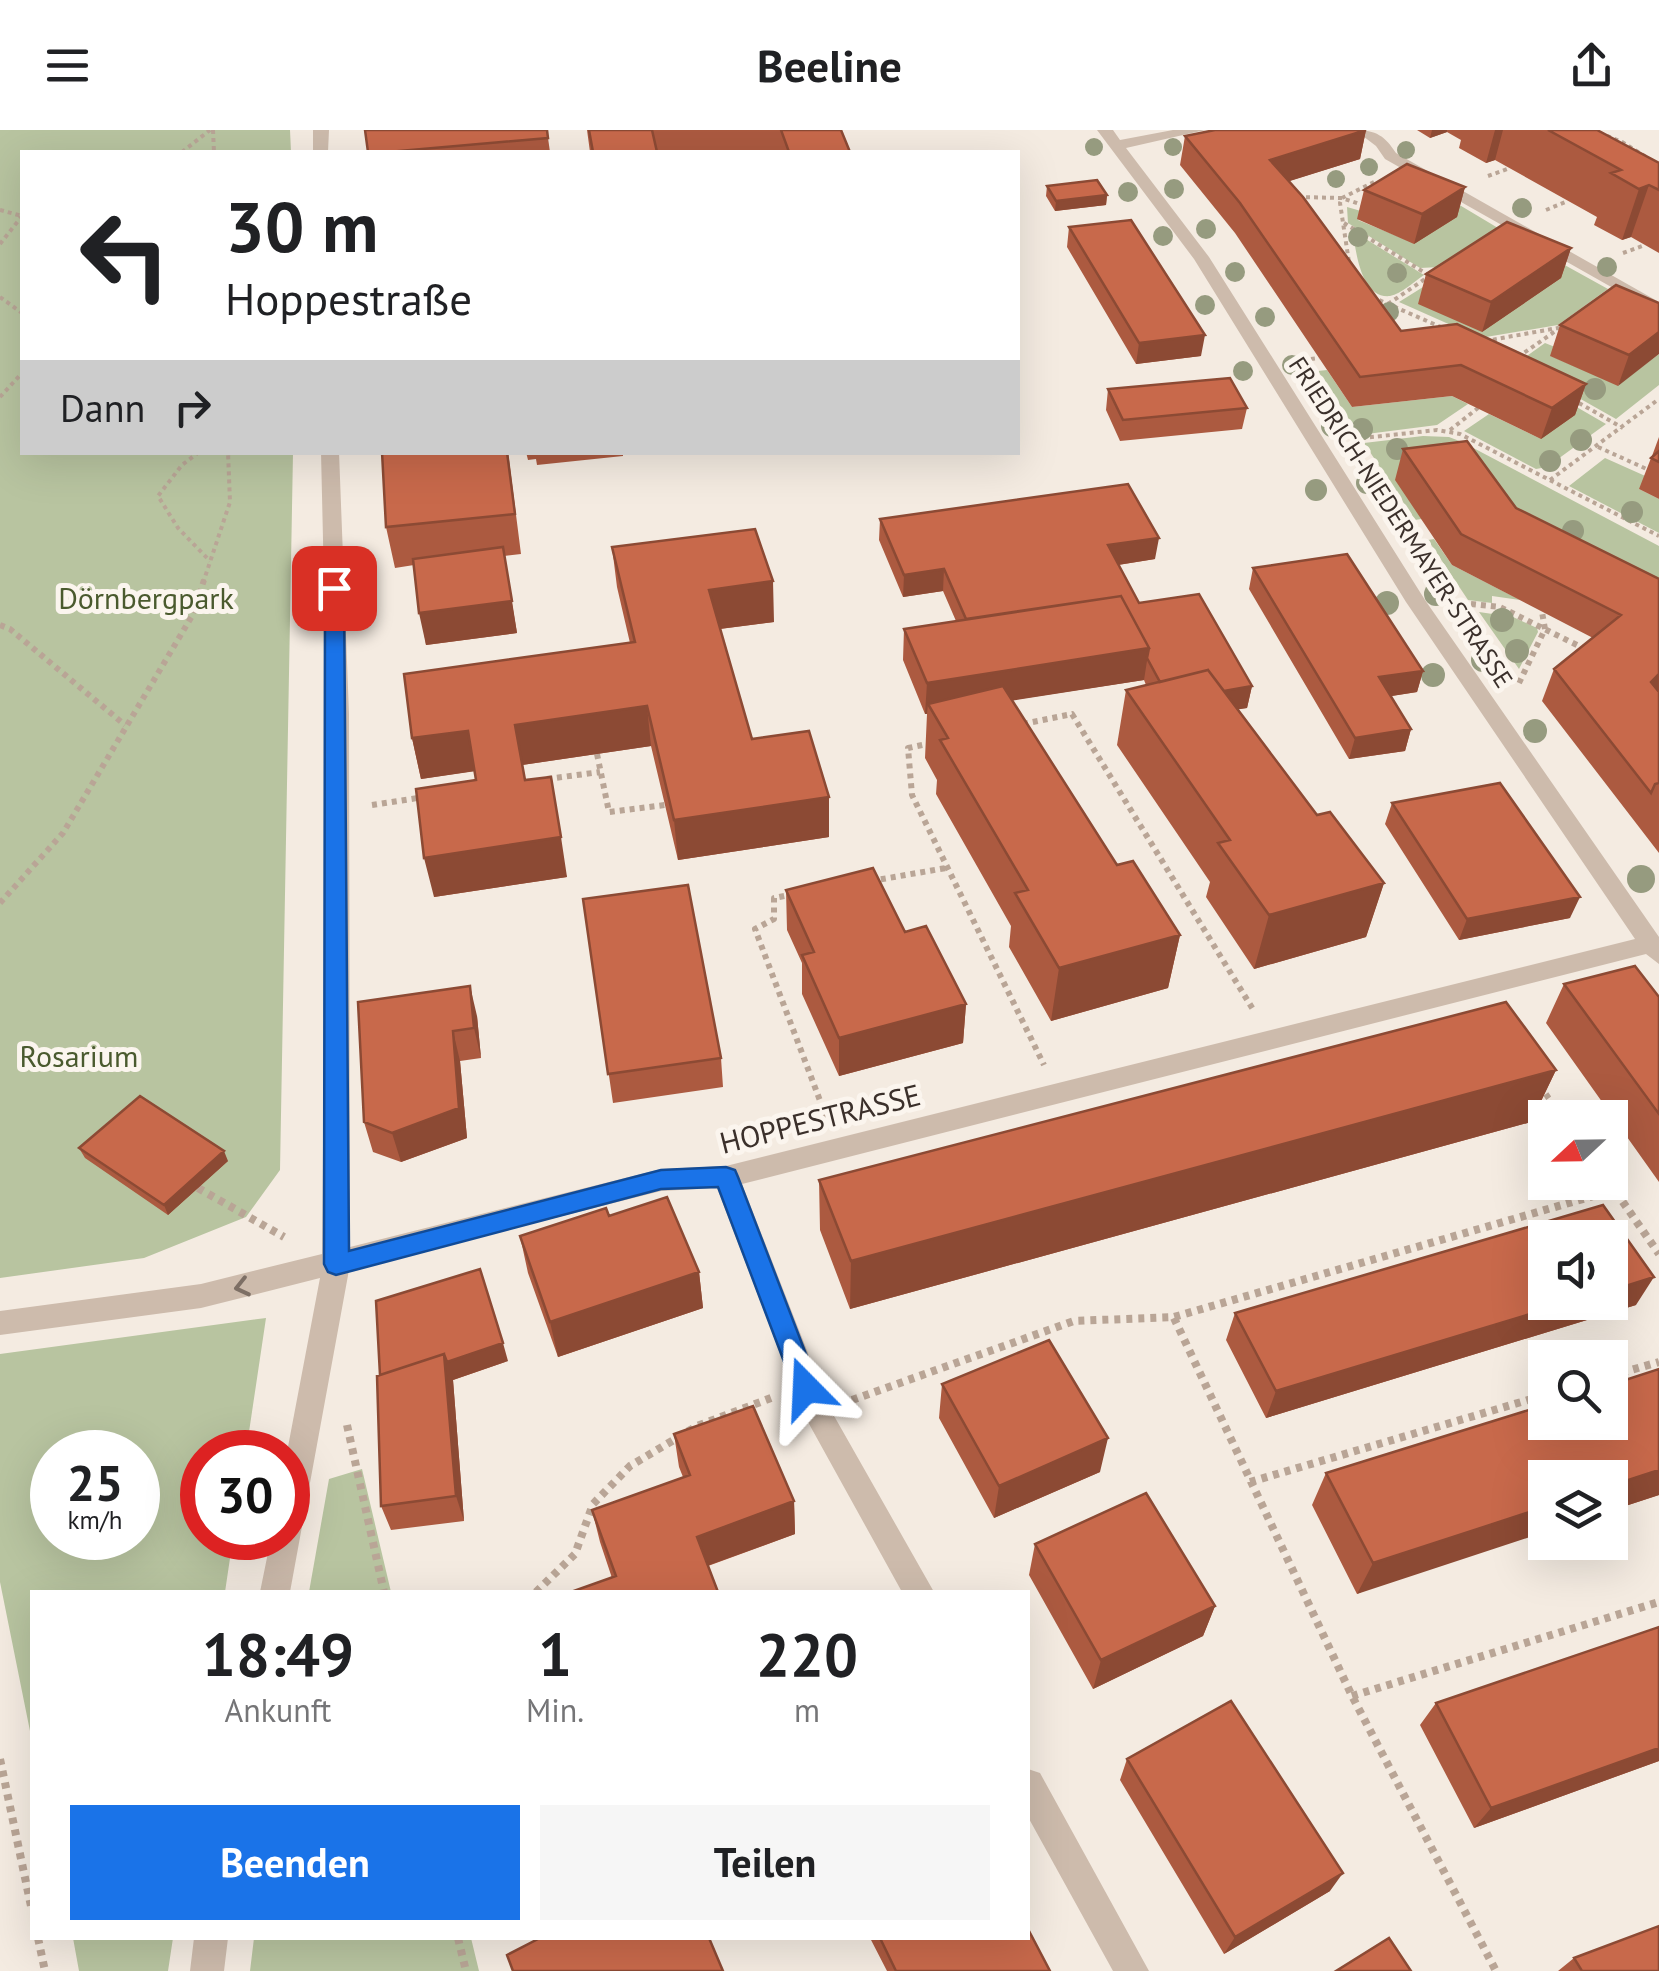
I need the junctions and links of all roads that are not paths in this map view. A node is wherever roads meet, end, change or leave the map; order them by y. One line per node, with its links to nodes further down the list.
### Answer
1 (1197, 130): 3 (street)
2 (1363, 130): 4 (street)
3 (1111, 137): 6 (street, FRIEDRICH-NIEDERMAYER-STRASSE)
4 (1659, 310)
5 (330, 455): 8 (street)
6 (1654, 950): 7 (street, HOPPESTRASSE)
7 (726, 1177): 8 (street, HOPPESTRASSE); 13 (street)
8 (336, 1264): 9 (street, HOPPESTRASSE, one-way to 9); 10 (street)
9 (0, 1323)
10 (306, 1430)
11 (281, 1560): 12 (street)
12 (274, 1590)
13 (918, 1590)
14 (1030, 1789): 17 (street)
15 (212, 1940): 16 (street)
16 (207, 1971)
17 (1132, 1971)

